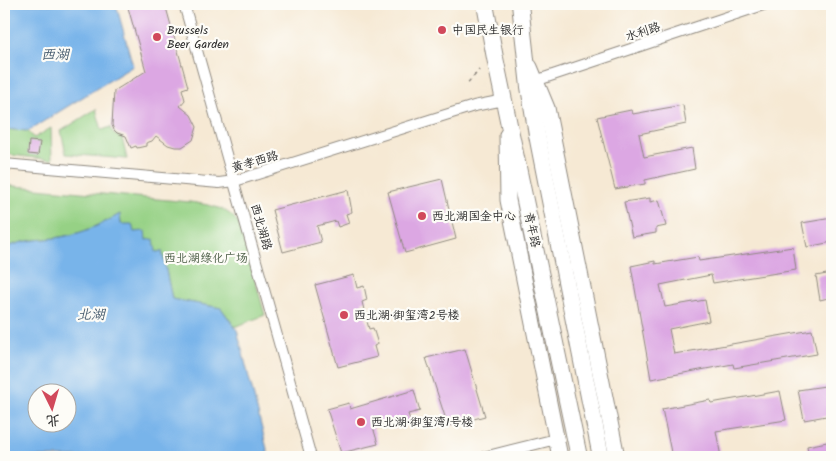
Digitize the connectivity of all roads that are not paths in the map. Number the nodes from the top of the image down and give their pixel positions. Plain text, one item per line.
1 (184, 4) edge
2 (485, 4) edge
3 (492, 4) edge
4 (515, 4) edge
5 (520, 4) edge
6 (766, 4) edge
7 (524, 50) junction
8 (494, 58) junction
9 (532, 84) junction
10 (505, 106) junction
11 (4, 164) edge
12 (235, 181) junction
13 (556, 439) junction
14 (312, 457) edge
15 (484, 457) edge
16 (560, 457) edge
17 (579, 457) edge
18 (601, 457) edge
19 (617, 457) edge

1 - 12 street, 西北湖路
2 - 8 main road, 青年路
3 - 8 main road
4 - 7 main road
5 - 7 main road, 青年路
6 - 9 street, 水利路
7 - 9 main road, 青年路
8 - 10 main road, 青年路
9 - 18 main road, 青年路
9 - 19 main road
10 - 12 street, 黄孝西路
10 - 13 main road
10 - 17 main road, 青年路
11 - 12 street, 黄孝西路
12 - 14 street, 西北湖路
13 - 15 street
13 - 16 main road

